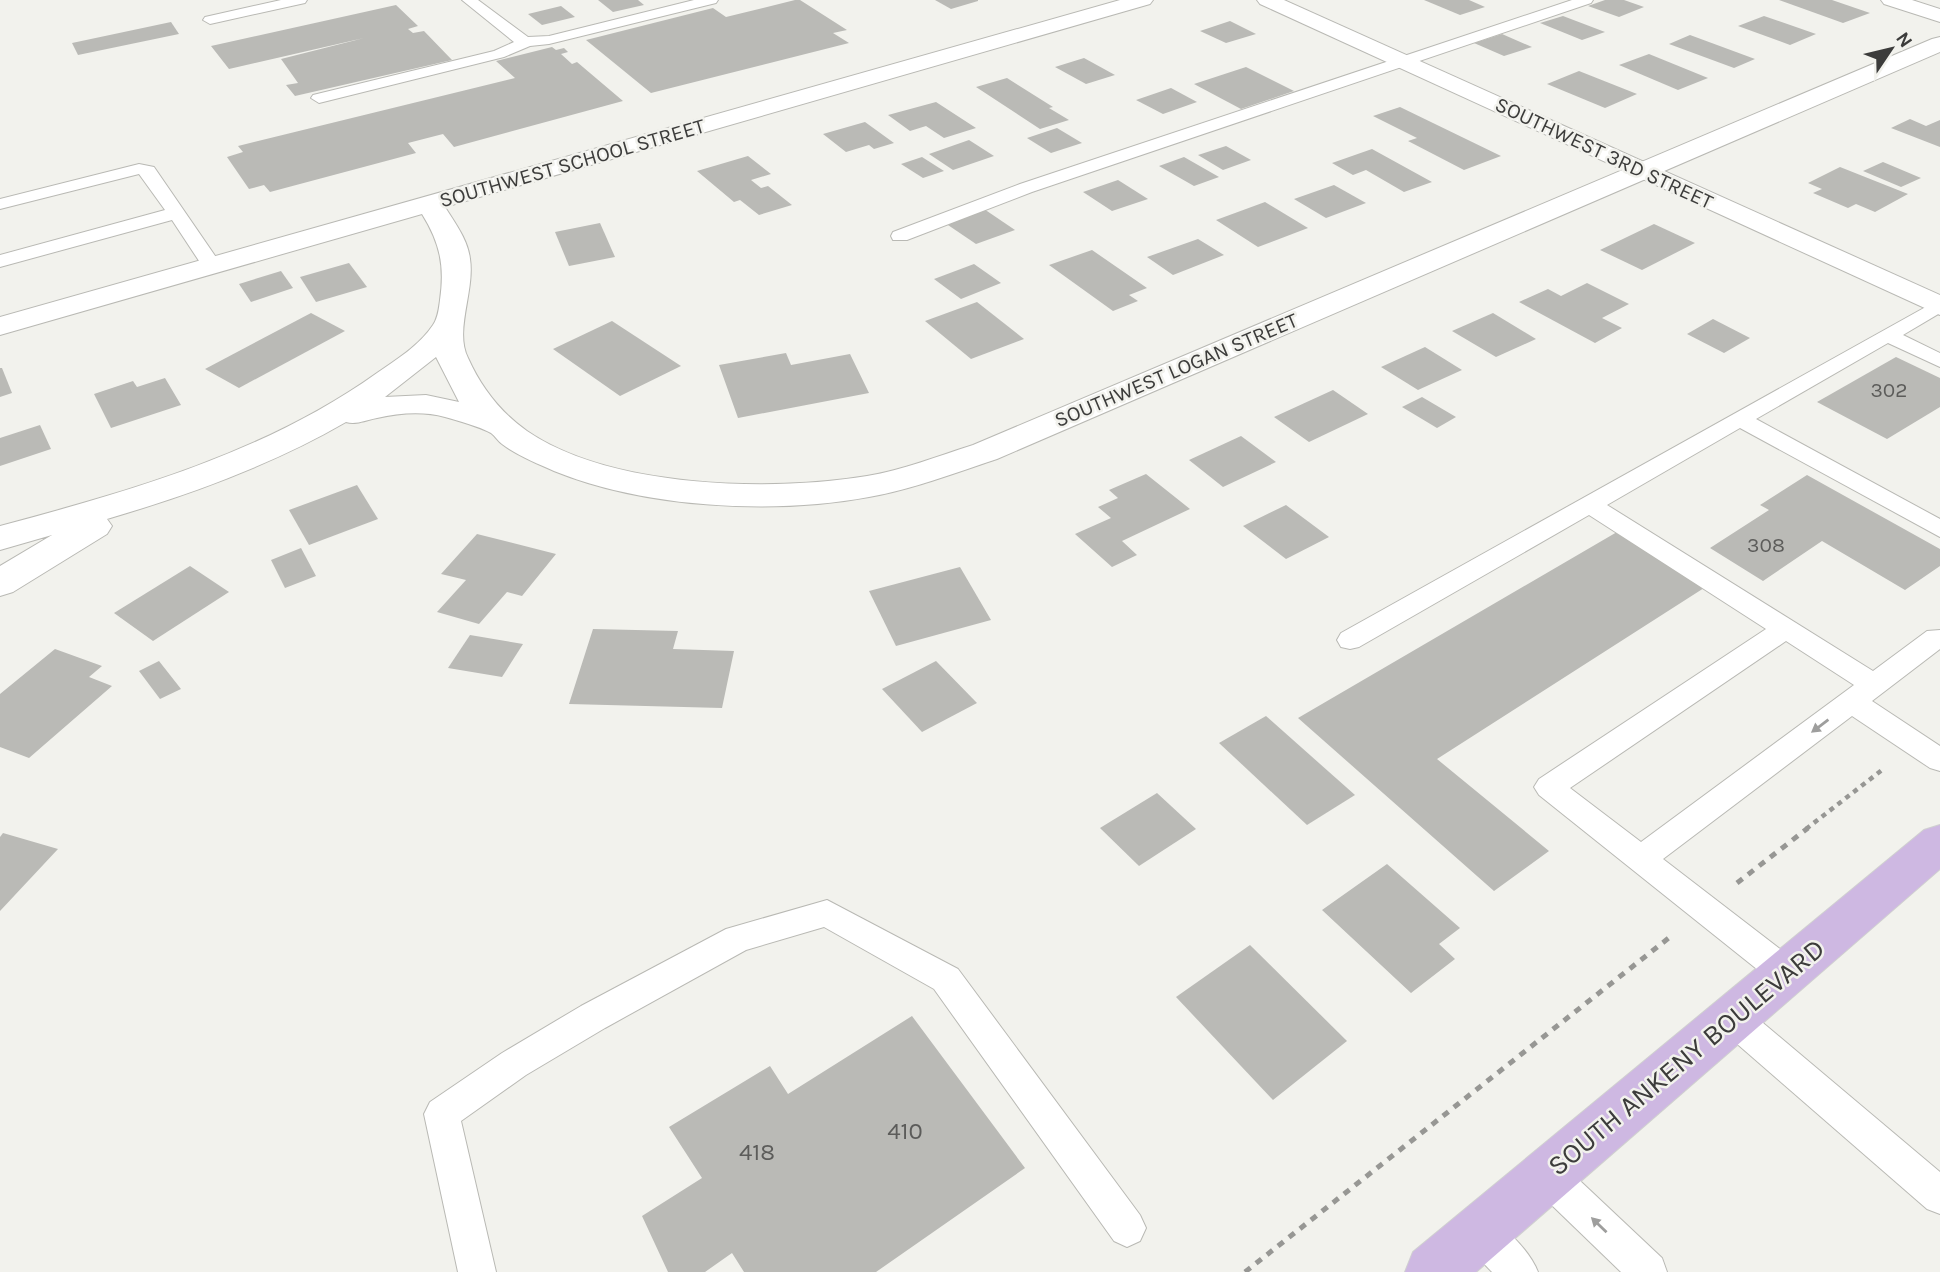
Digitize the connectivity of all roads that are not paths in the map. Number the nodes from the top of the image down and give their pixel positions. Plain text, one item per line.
1 (300, 0) edge
2 (469, 0) edge
3 (711, 0) edge
4 (1143, 0) edge
5 (1268, 0) edge
6 (1586, 0) edge
7 (1891, 0) edge
8 (1940, 16) edge
9 (210, 20) dead end
10 (527, 42) junction
11 (1940, 44) edge
12 (1406, 62) junction
13 (319, 98) dead end
14 (1640, 171) junction
15 (0, 204) edge
16 (430, 204) junction
17 (176, 213) junction
18 (900, 236) dead end
19 (0, 261) edge
20 (212, 266) junction
21 (1940, 306) edge
22 (448, 325) junction
23 (0, 326) edge
24 (1887, 335) junction
25 (1940, 361) edge
26 (1740, 419) junction
27 (496, 424) junction
28 (317, 425) junction
29 (203, 475) junction
30 (1589, 504) junction
31 (1940, 529) edge
32 (0, 538) edge
33 (0, 583) edge
34 (1786, 629) junction
35 (1350, 640) dead end
36 (1940, 640) edge
37 (1874, 685) junction
38 (1852, 702) junction
39 (1940, 760) edge
40 (1940, 843) edge
41 (1642, 859) junction
42 (1786, 972) junction
43 (1732, 1018) junction
44 (1547, 1175) junction
45 (1940, 1196) edge
46 (1127, 1228) dead end
47 (1479, 1232) junction
48 (477, 1272) edge
49 (1433, 1272) edge
50 (1519, 1272) edge
51 (1648, 1272) edge

1 - 9 lane
2 - 10 lane
3 - 10 lane
4 - 16 street, SOUTHWEST SCHOOL STREET
5 - 12 street, SOUTHWEST 3RD STREET
6 - 12 lane
7 - 8 street
10 - 13 lane
11 - 14 street, SOUTHWEST LOGAN STREET
12 - 14 street, SOUTHWEST 3RD STREET
12 - 18 lane
14 - 21 street, SOUTHWEST 3RD STREET
14 - 27 street, SOUTHWEST LOGAN STREET
15 - 17 lane
16 - 20 street, SOUTHWEST SCHOOL STREET
16 - 22 street, SOUTHWEST LOGAN STREET
17 - 19 lane
17 - 20 lane
20 - 23 street, SOUTHWEST SCHOOL STREET
21 - 24 lane
22 - 27 street, SOUTHWEST LOGAN STREET
22 - 28 street
24 - 25 lane
24 - 26 lane
26 - 30 lane
26 - 31 lane
27 - 28 street
28 - 29 street
29 - 32 street
29 - 33 street
30 - 34 lane
30 - 35 lane
34 - 37 lane
34 - 41 lane
36 - 37 lane
37 - 38 lane
38 - 39 lane
38 -> 41 lane
40 - 42 main road, SOUTH ANKENY BOULEVARD
41 - 42 lane
42 - 43 main road, SOUTH ANKENY BOULEVARD
43 - 44 main road, SOUTH ANKENY BOULEVARD
43 - 45 lane
44 - 47 main road, SOUTH ANKENY BOULEVARD
51 -> 44 lane
46 - 48 lane
47 - 49 main road, SOUTH ANKENY BOULEVARD
47 - 50 lane

